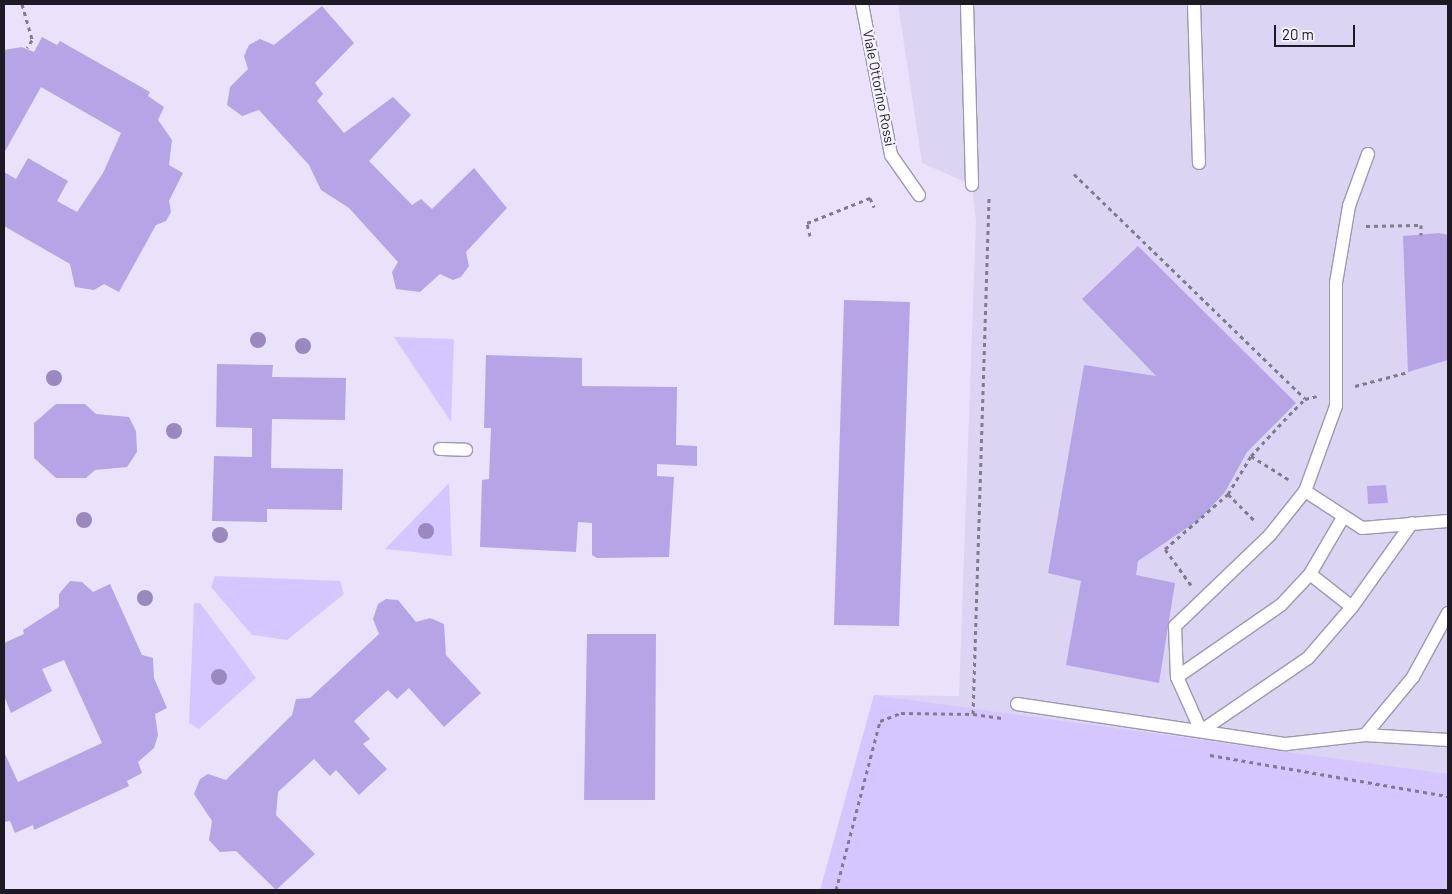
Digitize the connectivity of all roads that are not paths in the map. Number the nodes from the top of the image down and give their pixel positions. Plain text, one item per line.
1 (862, 4) edge
2 (967, 4) edge
3 (1194, 4) edge
4 (1368, 154) dead end
5 (1199, 163) dead end
6 (972, 185) dead end
7 (919, 195) dead end
8 (440, 449) dead end
9 (466, 450) dead end
10 (1305, 491) junction
11 (1342, 519) junction
12 (1448, 521) edge
13 (1412, 523) junction
14 (1310, 574) junction
15 (1352, 607) junction
16 (1448, 613) edge
17 (1177, 677) junction
18 (1017, 704) dead end
19 (1201, 731) junction
20 (1365, 734) junction
21 (1448, 740) edge

1 - 7 lane, Viale Ottorino Rossi
2 - 6 lane
3 - 5 lane
4 - 10 lane
8 - 9 lane
10 - 11 lane
10 - 17 lane
11 - 13 lane
11 - 14 lane
12 - 13 lane
13 - 15 lane
14 - 15 lane
14 - 17 lane
15 - 19 lane
16 - 20 lane
17 - 19 lane
18 - 19 lane
19 - 20 lane
20 - 21 lane

